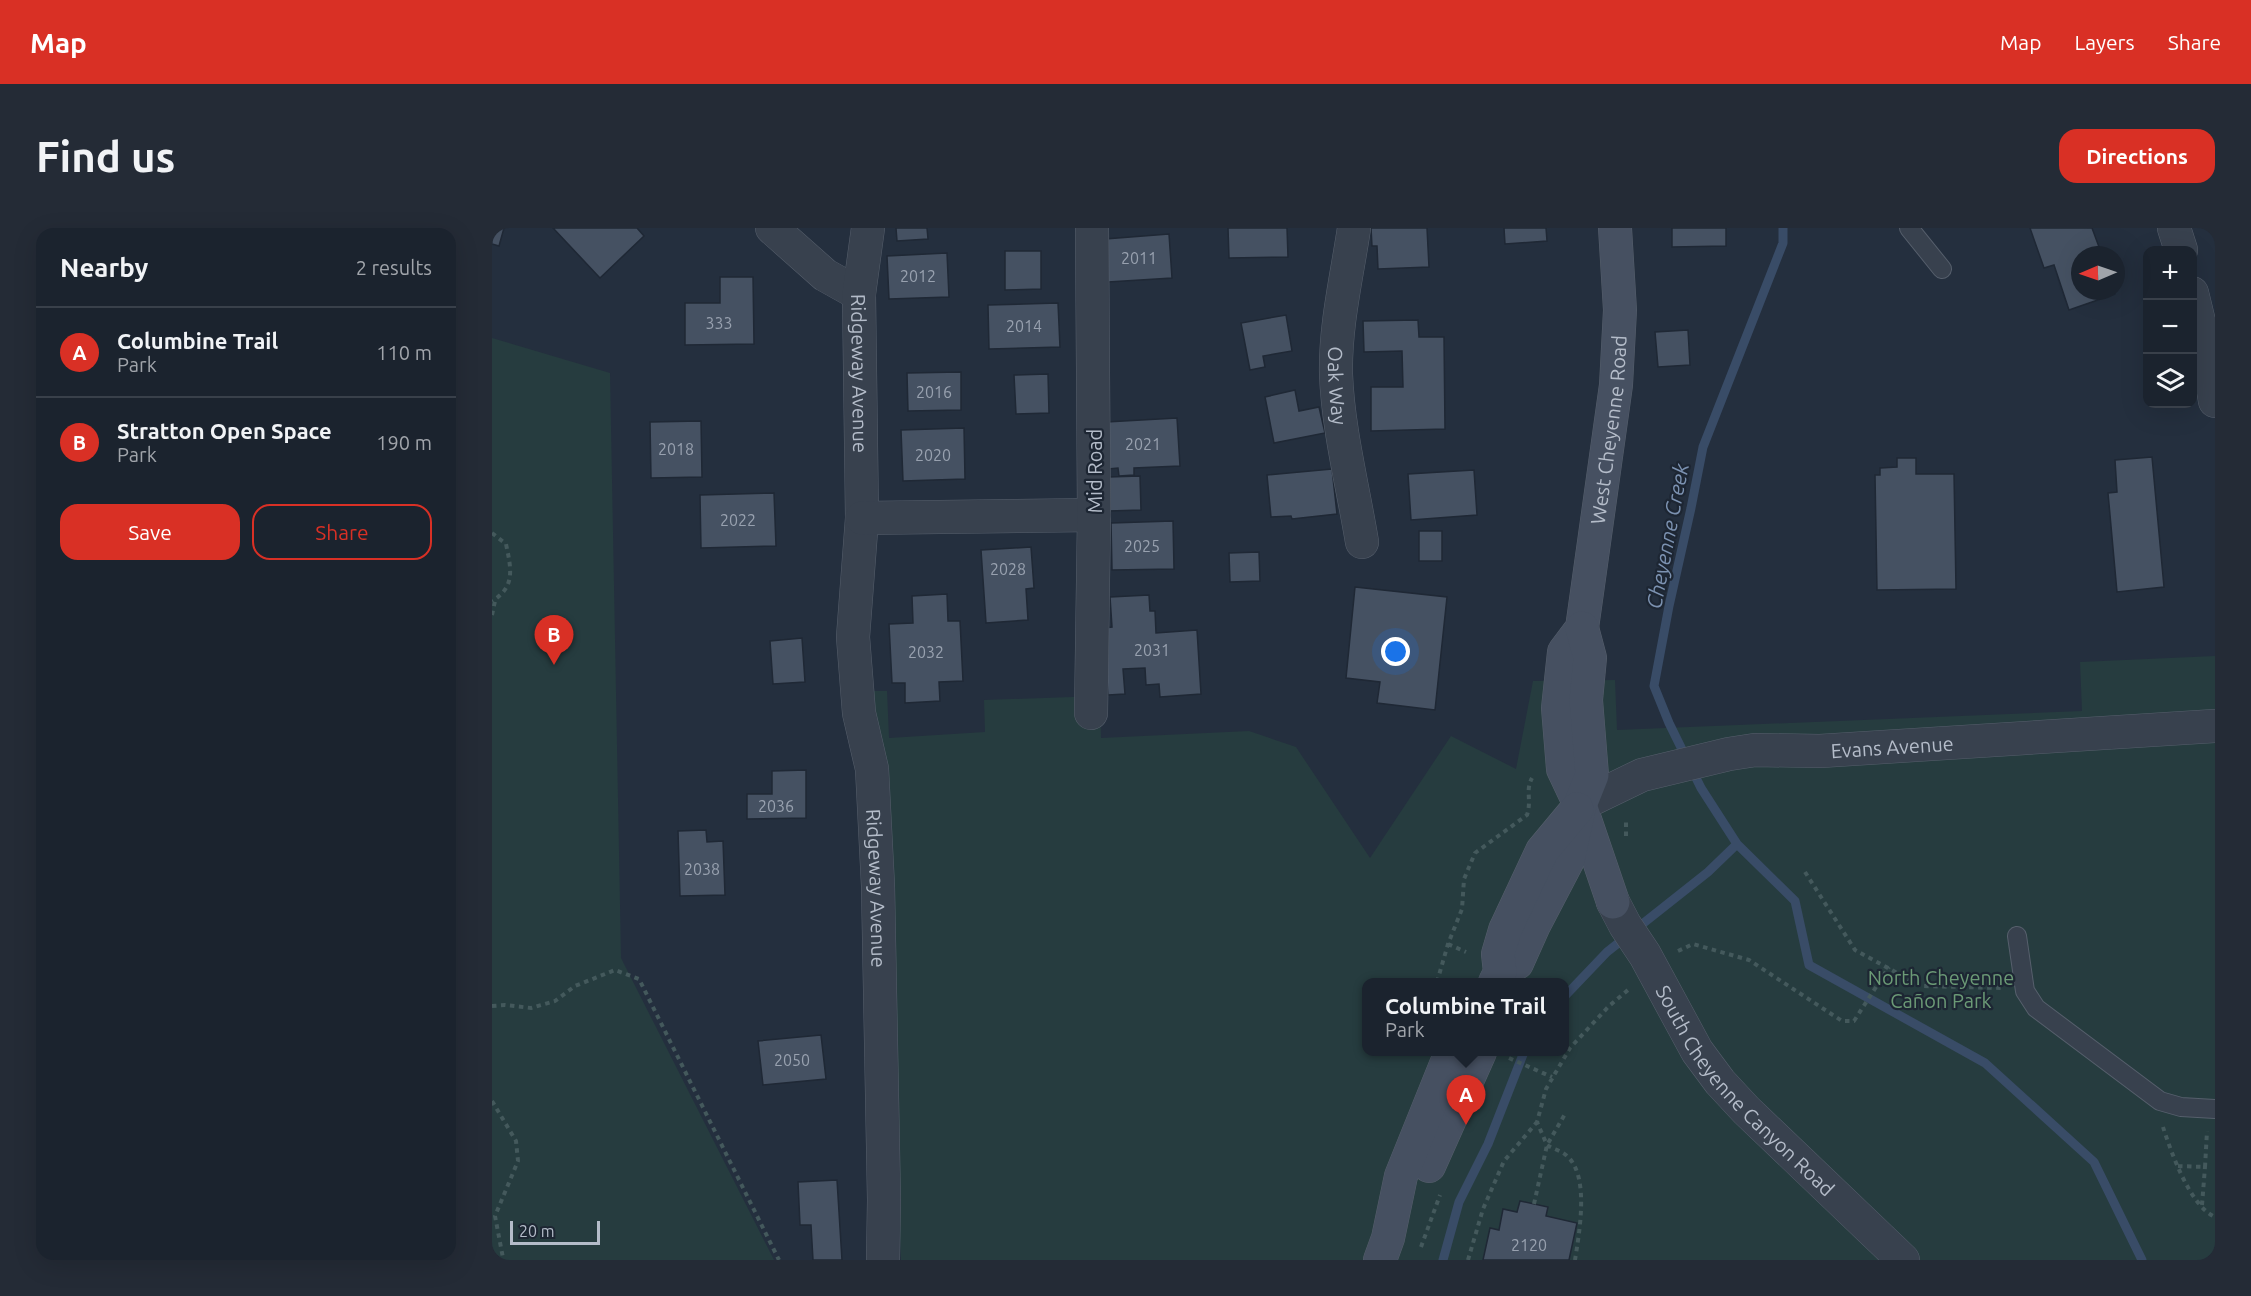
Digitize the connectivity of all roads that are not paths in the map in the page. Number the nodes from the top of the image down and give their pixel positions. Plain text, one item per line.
1 (772, 228) edge
2 (868, 228) edge
3 (1092, 228) edge
4 (1354, 228) edge
5 (1615, 228) edge
6 (1909, 228) edge
7 (2174, 228) edge
8 (2180, 246) edge
9 (1942, 268) dead end
10 (859, 294) junction
11 (2195, 300) edge
12 (2215, 400) edge
13 (1095, 515) junction
14 (862, 518) junction
15 (1362, 542) dead end
16 (1091, 713) dead end
17 (2215, 726) edge
18 (1580, 806) junction
19 (1619, 914) joint
20 (2017, 936) dead end
21 (1498, 977) edge
22 (1449, 1056) edge
23 (1491, 1056) edge
24 (2211, 1116) edge
25 (1384, 1249) edge
26 (883, 1260) edge
27 (1903, 1260) edge

1 - 10 street
2 - 10 street, Ridgeway Avenue
3 - 13 street, Mid Road
4 - 15 street, Oak Way
5 - 18 street, West Cheyenne Road
6 - 9 lane
7 - 8 street
10 - 14 street, Ridgeway Avenue
11 - 12 street
13 - 14 street
13 - 16 street, Mid Road
14 - 26 street, Ridgeway Avenue
17 - 18 street, Evans Avenue
18 - 19 street, West Cheyenne Road
18 - 21 street
19 - 27 street, South Cheyenne Canyon Road
20 - 24 lane
22 - 25 street
23 - 25 street

